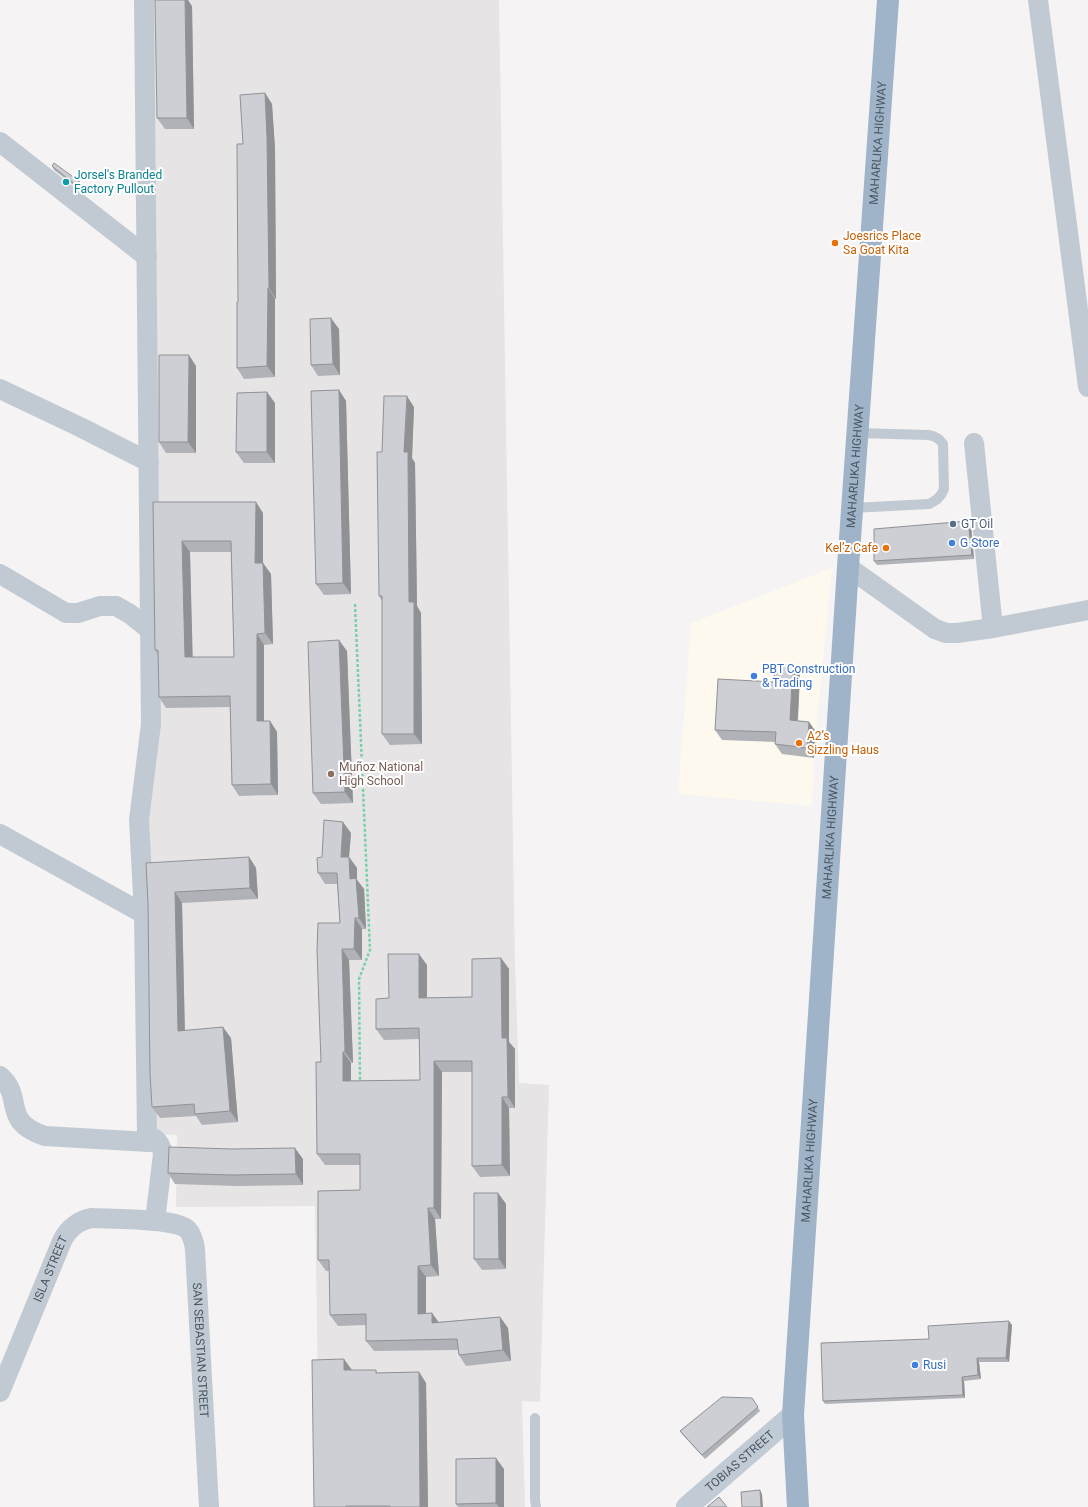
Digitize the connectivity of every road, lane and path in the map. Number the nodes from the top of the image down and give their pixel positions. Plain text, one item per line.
1 (144, 0) edge
2 (888, 0) edge
3 (1038, 0) edge
4 (0, 142) edge
5 (147, 257) junction
6 (1088, 387) edge
7 (0, 389) edge
8 (857, 434) junction
9 (974, 443) dead end
10 (149, 462) junction
11 (852, 508) junction
12 (848, 567) junction
13 (0, 574) edge
14 (355, 604) dead end
15 (1088, 610) edge
16 (993, 628) junction
17 (150, 630) junction
18 (0, 834) edge
19 (144, 914) junction
20 (0, 1076) edge
21 (360, 1088) edge
22 (149, 1142) junction
23 (155, 1221) junction
24 (0, 1392) edge
25 (793, 1415) junction
26 (535, 1418) dead end
27 (209, 1507) edge
28 (536, 1507) edge
29 (687, 1507) edge
30 (798, 1507) edge

1 - 5 street
2 - 8 highway, MAHARLIKA HIGHWAY
3 - 6 street
4 - 5 street
5 - 10 street
7 - 10 street
8 - 11 highway, MAHARLIKA HIGHWAY
8 - 11 lane
9 - 16 street
10 - 17 street
11 - 12 highway, MAHARLIKA HIGHWAY
12 - 16 street
12 - 25 highway, MAHARLIKA HIGHWAY
13 - 17 street
14 - 21 path
15 - 16 street
17 - 19 street
18 - 19 street
19 - 22 street
20 - 22 street
22 - 23 street
23 - 24 street, ISLA STREET
23 - 27 street, SAN SEBASTIAN STREET
25 - 29 main road, TOBIAS STREET
25 - 30 highway, MAHARLIKA HIGHWAY
26 - 28 lane

